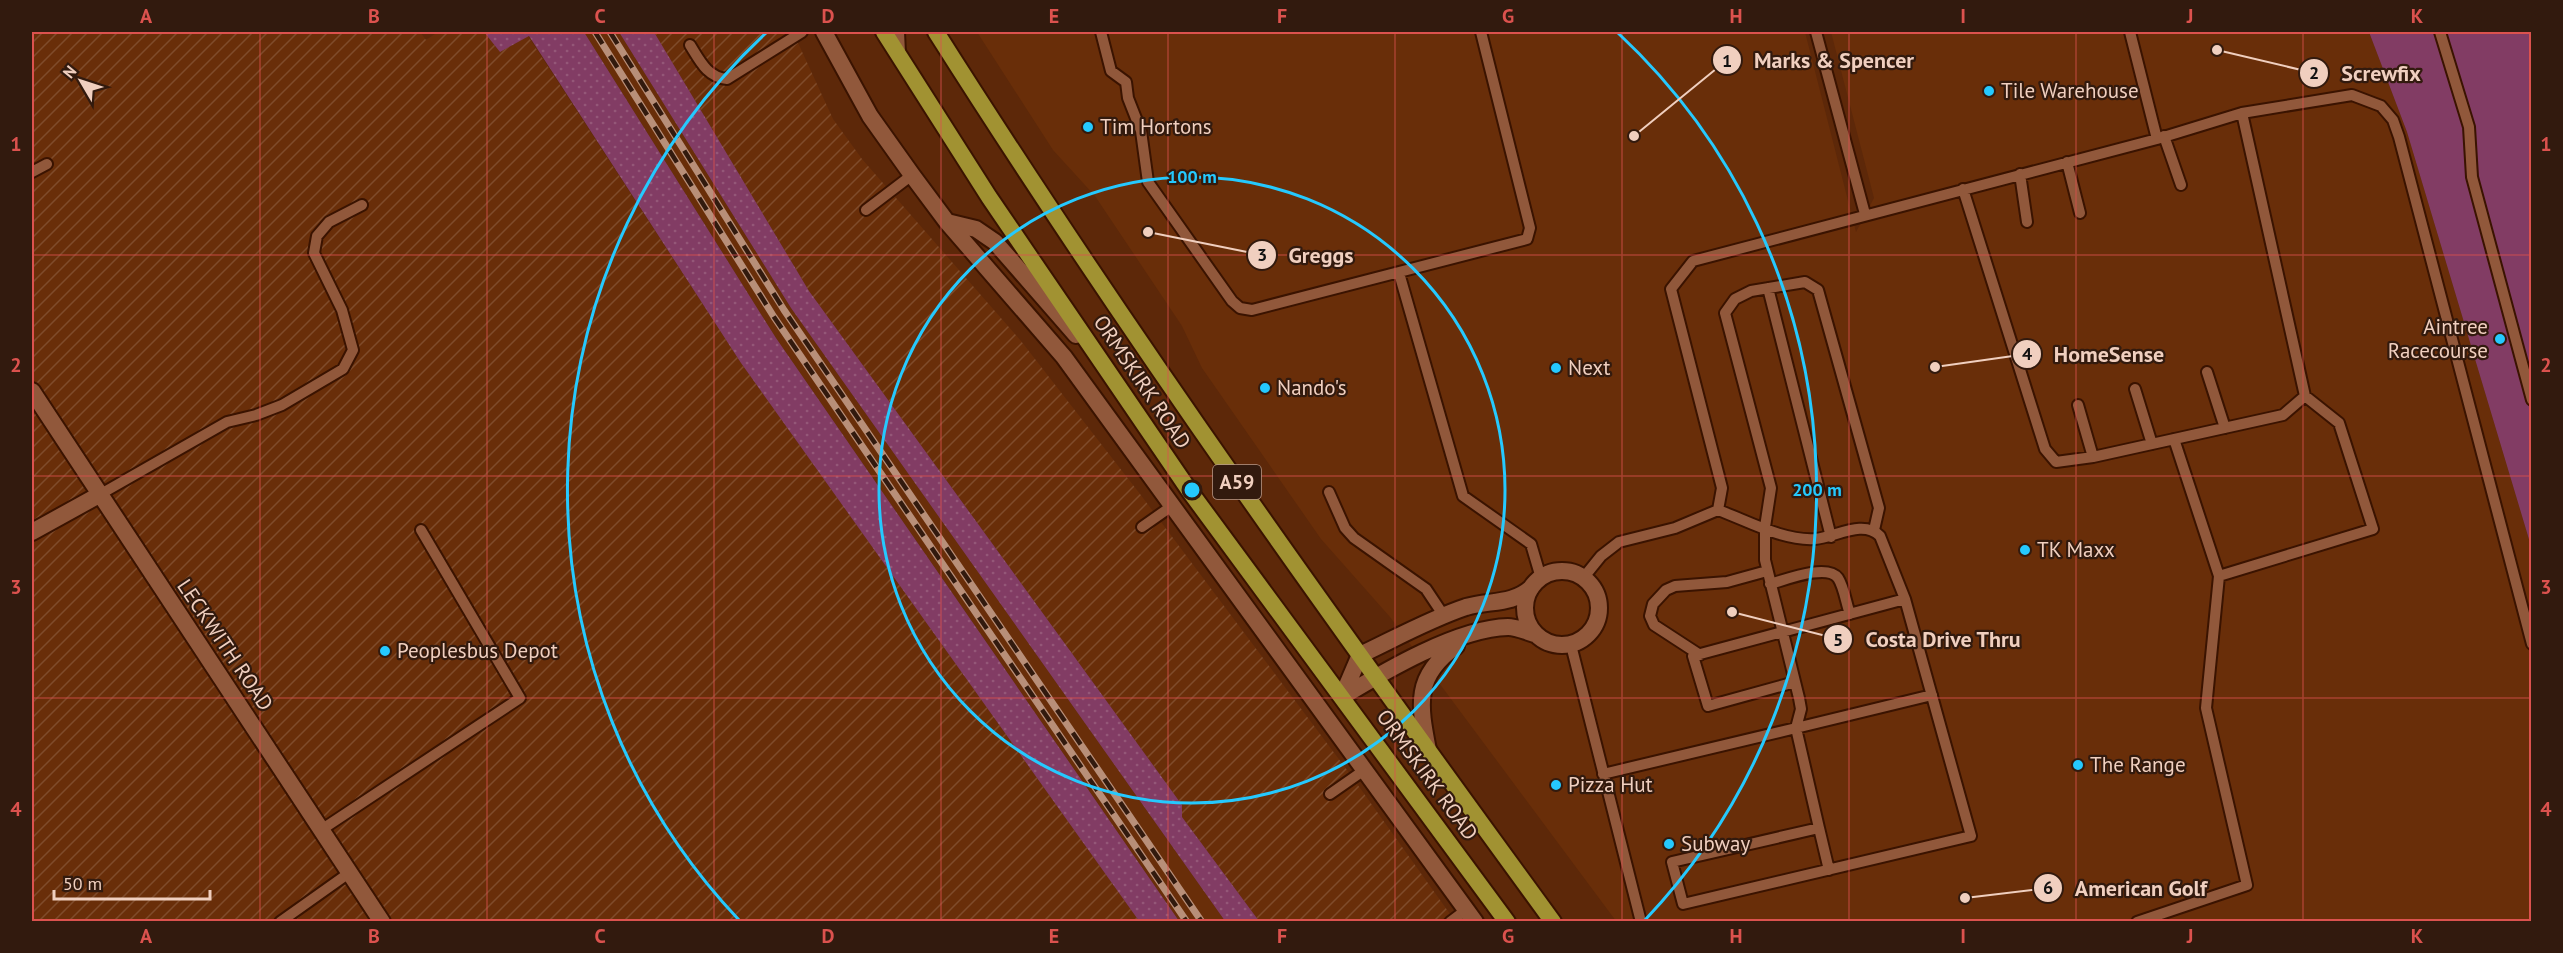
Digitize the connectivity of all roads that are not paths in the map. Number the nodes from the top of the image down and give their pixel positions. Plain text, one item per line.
1 (802, 32) edge
2 (824, 32) edge
3 (884, 32) edge
4 (899, 32) edge
5 (936, 32) edge
6 (1101, 32) edge
7 (1481, 32) edge
8 (1816, 32) edge
9 (2130, 32) edge
10 (2440, 32) edge
11 (690, 45) dead end
12 (900, 57) junction
13 (2242, 113) junction
14 (2161, 137) junction
15 (2067, 162) junction
16 (46, 165) dead end
17 (32, 172) edge
18 (2019, 174) junction
19 (912, 176) junction
20 (2181, 185) dead end
21 (1963, 189) junction
22 (362, 204) dead end
23 (866, 210) dead end
24 (2080, 213) dead end
25 (1865, 214) junction
26 (948, 222) junction
27 (2027, 222) dead end
28 (1400, 273) junction
29 (1768, 288) junction
30 (2207, 372) dead end
31 (1115, 382) junction
32 (2134, 390) dead end
33 (32, 391) edge
34 (2305, 396) junction
35 (2532, 400) edge
36 (2078, 405) dead end
37 (2225, 428) junction
38 (2174, 439) junction
39 (2152, 444) junction
40 (2093, 457) junction
41 (1329, 492) dead end
42 (99, 495) junction
43 (1172, 506) junction
44 (1718, 510) junction
45 (1142, 527) dead end
46 (1765, 527) junction
47 (421, 530) dead end
48 (1874, 530) junction
49 (32, 532) edge
50 (1831, 537) junction
51 (1767, 571) junction
52 (2219, 576) junction
53 (1584, 577) junction
54 (1536, 583) junction
55 (1770, 584) junction
56 (1905, 599) junction
57 (1850, 614) junction
58 (1444, 616) junction
59 (1482, 630) junction
60 (1782, 632) junction
61 (1535, 634) junction
62 (1571, 645) junction
63 (2532, 645) edge
64 (1360, 655) junction
65 (1700, 655) junction
66 (1375, 677) junction
67 (1795, 682) junction
68 (1932, 695) junction
69 (1342, 697) junction
70 (1796, 728) junction
71 (1428, 750) junction
72 (1364, 771) junction
73 (1603, 774) junction
74 (1330, 794) dead end
75 (1819, 828) junction
76 (321, 830) junction
77 (1829, 870) junction
78 (349, 873) junction
79 (1471, 916) edge
80 (280, 921) edge
81 (382, 921) edge
82 (1450, 921) edge
83 (1507, 921) edge
84 (1553, 921) edge
85 (1641, 921) edge
86 (2137, 921) edge

1 - 11 lane
2 - 19 street
3 - 12 highway, ORMSKIRK ROAD / A59
4 - 12 lane
5 - 64 highway, ORMSKIRK ROAD / A59
6 - 28 lane
7 - 28 lane
8 - 25 lane
9 - 14 lane
10 - 35 lane
12 - 31 highway, ORMSKIRK ROAD / A59
13 - 14 lane
13 - 34 lane
13 - 63 lane
14 - 15 lane
14 - 20 lane
15 - 18 lane
15 - 24 lane
16 - 17 lane
18 - 21 lane
18 - 27 lane
19 - 23 lane
19 - 26 street
21 - 25 lane
21 - 40 lane
22 - 42 lane
25 - 44 lane
26 - 31 street
26 - 43 street
28 - 54 lane
29 - 46 lane
29 - 48 lane
29 - 50 lane
30 - 37 lane
31 - 69 highway, ORMSKIRK ROAD / A59
32 - 39 lane
33 - 42 street, LECKWITH ROAD
34 - 37 lane
34 - 52 lane
36 - 40 lane
37 - 38 lane
38 - 39 lane
38 - 52 lane
39 - 40 lane
41 - 58 lane
42 - 49 street
42 - 76 street, LECKWITH ROAD
43 - 45 lane
43 - 72 street
44 - 46 lane
44 - 53 lane
46 - 50 lane
46 - 51 lane
47 - 76 lane
48 - 50 lane
48 - 56 lane
51 - 55 lane
51 - 65 lane
52 - 86 lane
53 - 54 street
53 - 62 street
54 - 58 street
54 - 61 street
55 - 57 lane
55 - 60 lane
56 - 57 lane
56 - 68 lane
57 - 60 lane
58 - 64 street
59 - 61 street
59 - 66 street
59 - 71 street
60 - 65 lane
60 - 67 lane
61 - 62 street
62 - 73 lane
64 - 66 highway, ORMSKIRK ROAD / A59
64 - 69 street
65 - 67 lane
66 - 69 street
66 - 71 highway, ORMSKIRK ROAD / A59
67 - 70 lane
68 - 70 lane
68 - 77 lane
69 - 83 highway, ORMSKIRK ROAD / A59
70 - 73 lane
70 - 75 lane
71 - 84 highway, ORMSKIRK ROAD / A59
72 - 74 lane
72 - 79 street
73 - 85 lane
75 - 77 lane
75 - 77 lane
76 - 78 street, LECKWITH ROAD
78 - 80 lane
78 - 81 street, LECKWITH ROAD
79 - 82 lane

